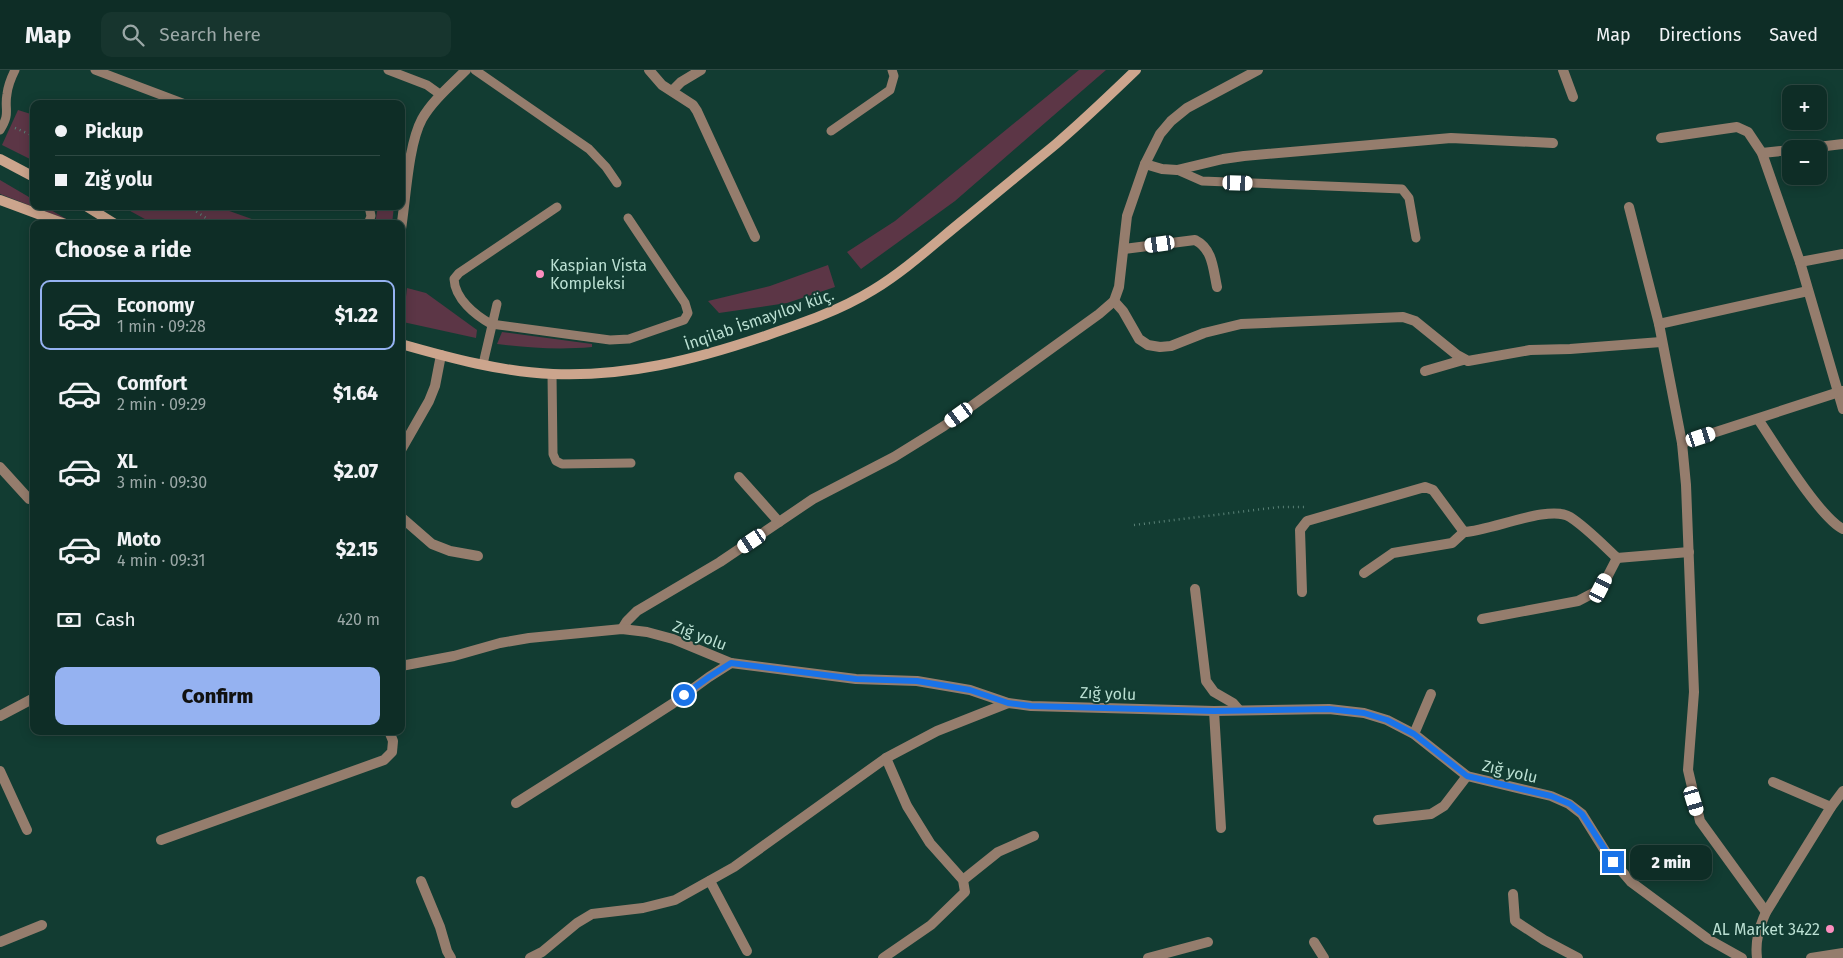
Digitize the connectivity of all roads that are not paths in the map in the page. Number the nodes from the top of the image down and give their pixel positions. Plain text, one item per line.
1 (15, 70) edge
2 (95, 70) edge
3 (388, 70) edge
4 (466, 70) edge
5 (475, 70) edge
6 (649, 70) edge
7 (701, 70) edge
8 (892, 70) edge
9 (1136, 70) edge
10 (1258, 70) edge
11 (1563, 70) edge
12 (672, 91) junction
13 (441, 95) junction
14 (1573, 97) dead end
15 (174, 100) edge
16 (2, 127) edge
17 (831, 131) dead end
18 (1662, 138) dead end
19 (1553, 143) dead end
20 (1843, 144) edge
21 (1827, 146) edge
22 (1782, 151) edge
23 (1762, 153) junction
24 (0, 159) edge
25 (1145, 164) junction
26 (1177, 170) junction
27 (30, 175) edge
28 (617, 182) dead end
29 (0, 200) edge
30 (405, 204) edge
31 (557, 207) dead end
32 (1629, 207) dead end
33 (92, 210) edge
34 (628, 218) dead end
35 (54, 220) edge
36 (109, 220) edge
37 (755, 237) dead end
38 (1416, 238) dead end
39 (1124, 249) junction
40 (1843, 254) edge
41 (1800, 262) junction
42 (1218, 287) dead end
43 (1808, 291) junction
44 (1114, 301) junction
45 (497, 304) dead end
46 (491, 324) junction
47 (1658, 324) junction
48 (1661, 342) junction
49 (405, 345) edge
50 (440, 355) junction
51 (1463, 360) junction
52 (483, 364) junction
53 (1425, 371) dead end
54 (552, 374) junction
55 (1840, 392) edge
56 (1843, 409) edge
57 (1758, 418) junction
58 (405, 443) edge
59 (1682, 443) junction
60 (631, 463) dead end
61 (0, 467) edge
62 (740, 477) dead end
63 (28, 499) dead end
64 (405, 520) edge
65 (779, 522) junction
66 (1843, 529) edge
67 (1464, 532) junction
68 (1689, 552) junction
69 (478, 556) dead end
70 (1617, 558) junction
71 (1364, 573) dead end
72 (1195, 589) dead end
73 (1302, 592) dead end
74 (1482, 619) dead end
75 (622, 629) junction
76 (731, 663) junction
77 (405, 665) edge
78 (1431, 694) dead end
79 (30, 700) edge
80 (1008, 703) junction
81 (1239, 710) junction
82 (1214, 711) junction
83 (0, 716) edge
84 (1414, 734) junction
85 (391, 735) edge
86 (886, 758) junction
87 (0, 771) edge
88 (1467, 776) junction
89 (1773, 782) dead end
90 (1843, 791) edge
91 (516, 803) dead end
92 (1831, 808) junction
93 (1378, 820) dead end
94 (1220, 828) dead end
95 (27, 830) dead end
96 (1034, 836) dead end
97 (161, 840) dead end
98 (963, 880) junction
99 (421, 881) dead end
100 (710, 881) junction
101 (1513, 894) dead end
102 (1766, 912) junction
103 (42, 925) dead end
104 (0, 942) edge
105 (1208, 942) dead end
106 (1314, 942) dead end
107 (747, 951) dead end
108 (1843, 953) edge
109 (451, 958) edge
110 (530, 958) edge
111 (883, 958) edge
112 (1148, 958) edge
113 (1324, 958) edge
114 (1578, 958) edge
115 (1742, 958) edge
116 (1757, 958) edge
117 (1812, 958) edge

1 - 16 lane
2 - 15 lane
3 - 13 lane
4 - 13 street
5 - 28 lane
6 - 12 street
7 - 12 street
8 - 17 lane
9 - 54 main road, İnqilab İsmayılov küç.
10 - 25 street
11 - 14 street
12 - 37 street
13 - 30 street
18 - 23 street
19 - 26 street
20 - 21 street
22 - 23 street
23 - 41 street
24 - 27 main road
25 - 26 street
25 - 39 street
26 - 38 lane
29 - 35 main road
31 - 46 lane
32 - 47 street
33 - 36 main road
34 - 46 lane
39 - 42 street
39 - 44 street
40 - 41 street
41 - 43 street
43 - 47 street
43 - 55 street
44 - 51 street
44 - 65 street
45 - 46 lane
46 - 52 lane
47 - 48 street
48 - 51 street
48 - 59 street
49 - 50 main road, İnqilab İsmayılov küç.
50 - 52 main road, İnqilab İsmayılov küç.
50 - 58 street
51 - 53 street
52 - 54 main road, İnqilab İsmayılov küç.
54 - 60 lane
55 - 56 street
55 - 57 street
57 - 59 street
57 - 66 street
59 - 68 street
61 - 63 street
62 - 65 street
64 - 69 street
65 - 75 street
67 - 70 street
67 - 71 street
67 - 73 street
68 - 70 street
68 - 102 street
70 - 74 street
72 - 81 street
75 - 76 street, Zığ yolu
75 - 77 street, Zığ yolu
76 - 80 street, Zığ yolu
76 - 91 street
78 - 84 street
79 - 83 street
80 - 82 street, Zığ yolu
80 - 86 street
81 - 82 street, Zığ yolu
81 - 84 street, Zığ yolu
82 - 94 street
84 - 88 street, Zığ yolu
85 - 97 street
86 - 98 street
86 - 100 street
87 - 95 street
88 - 93 street
88 - 115 street, Zığ yolu
89 - 92 street
90 - 92 street
92 - 102 street
96 - 98 street
98 - 111 street
99 - 109 street
100 - 107 street
100 - 110 street
101 - 114 street
102 - 116 street
103 - 104 street
105 - 112 street
106 - 113 street
108 - 117 street

